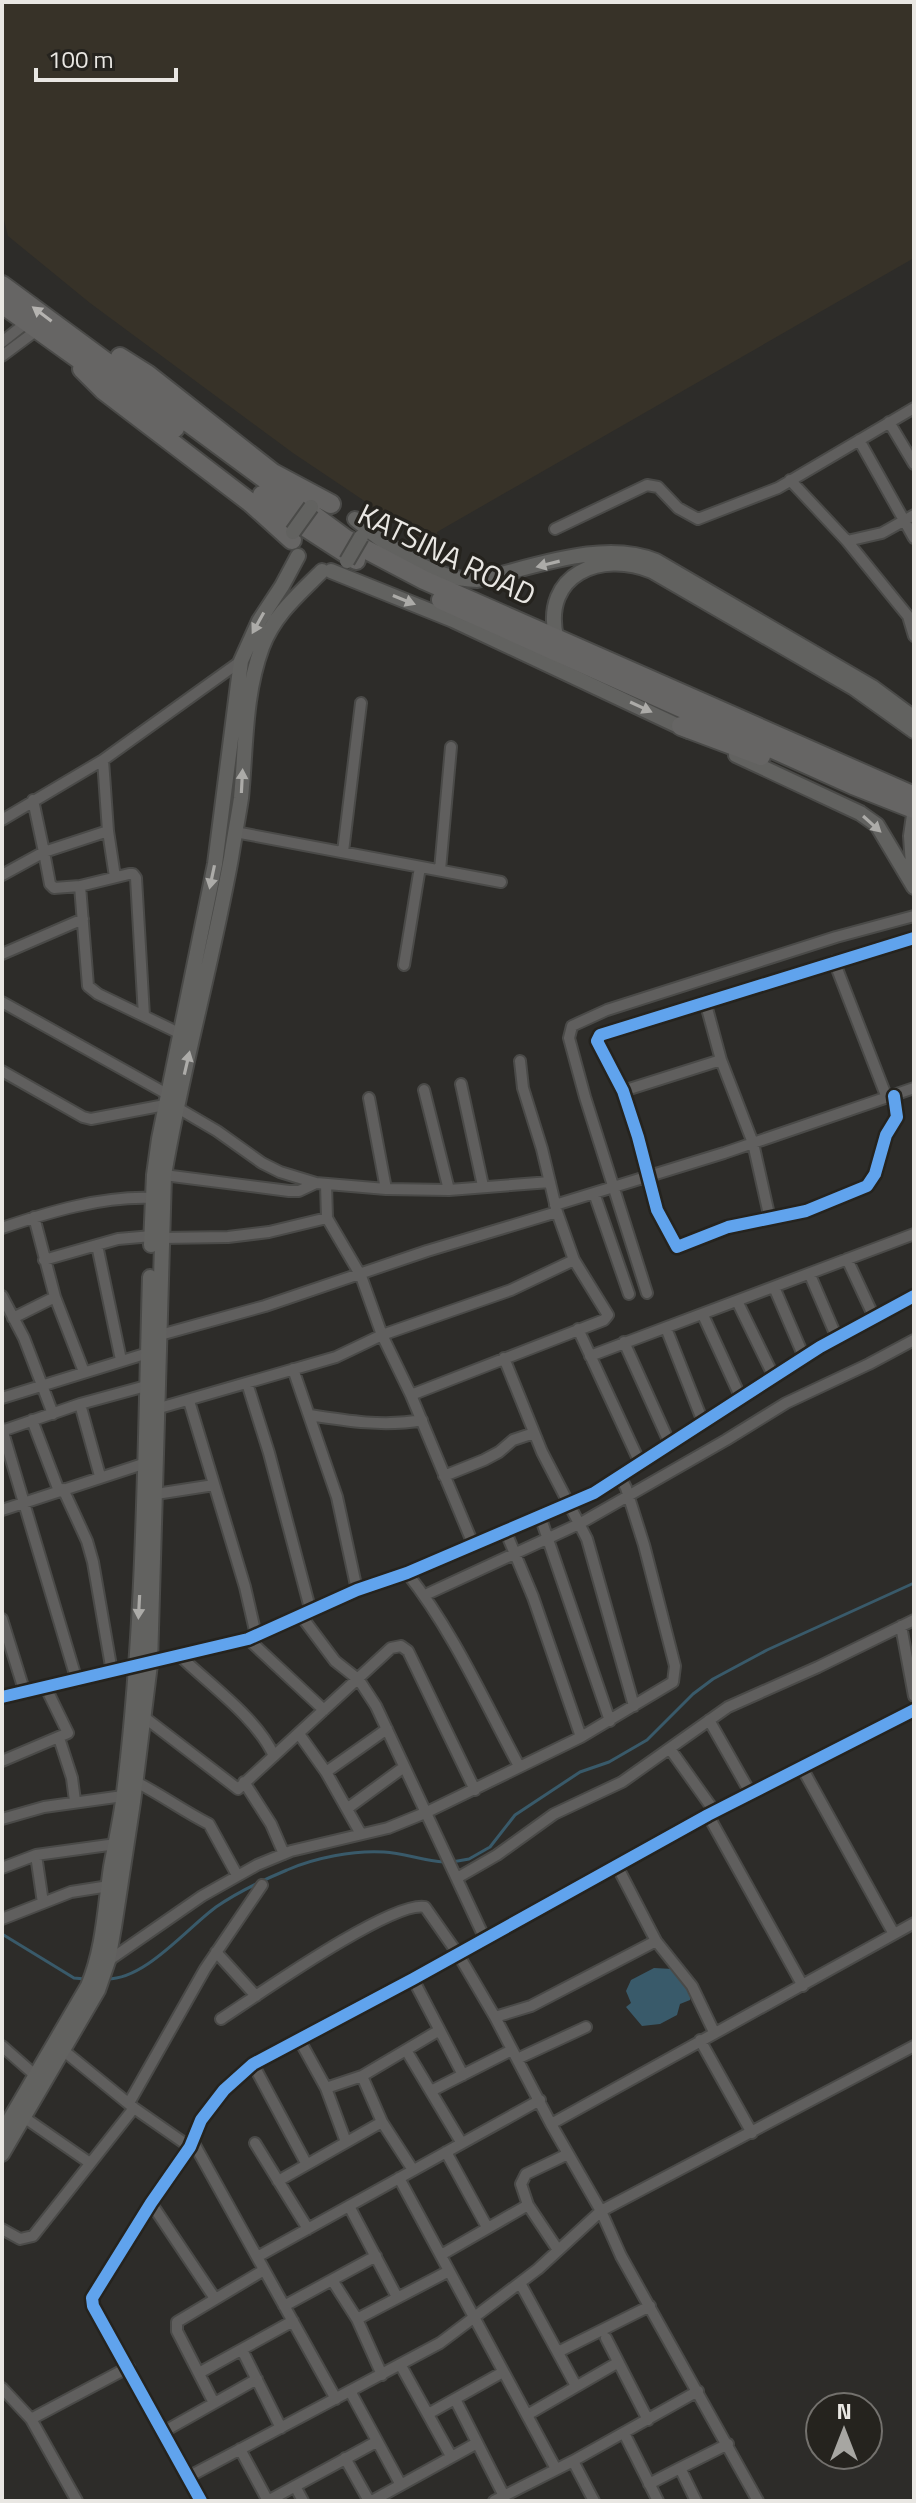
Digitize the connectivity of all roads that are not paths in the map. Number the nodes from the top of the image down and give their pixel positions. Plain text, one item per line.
1 (2, 285) edge
2 (2, 304) edge
3 (32, 327) junction
4 (2, 342) edge
5 (78, 350) junction
6 (2, 356) edge
7 (914, 408) edge
8 (889, 422) junction
9 (859, 440) junction
10 (914, 464) edge
11 (790, 480) junction
12 (331, 504) junction
13 (909, 518) edge
14 (355, 519) junction
15 (555, 529) dead end
16 (914, 538) edge
17 (847, 541) junction
18 (294, 543) junction
19 (326, 571) junction
20 (911, 614) edge
21 (914, 636) edge
22 (556, 637) junction
23 (241, 661) junction
24 (361, 703) dead end
25 (914, 718) edge
26 (681, 726) junction
27 (914, 731) edge
28 (451, 747) dead end
29 (103, 760) junction
30 (914, 796) edge
31 (33, 800) junction
32 (893, 801) junction
33 (914, 809) edge
34 (914, 816) edge
35 (2, 820) edge
36 (108, 831) junction
37 (235, 832) junction
38 (44, 852) junction
39 (343, 852) junction
40 (420, 867) junction
41 (440, 870) junction
42 (2, 875) edge
43 (115, 877) junction
44 (914, 880) edge
45 (501, 882) dead end
46 (80, 886) junction
47 (914, 887) edge
48 (914, 916) edge
49 (83, 919) junction
50 (914, 938) edge
51 (2, 954) edge
52 (834, 961) junction
53 (404, 965) dead end
54 (671, 990) junction
55 (705, 1001) junction
56 (2, 1002) edge
57 (678, 1010) junction
58 (144, 1016) junction
59 (179, 1033) junction
60 (721, 1060) junction
61 (520, 1061) dead end
62 (2, 1071) edge
63 (461, 1084) dead end
64 (914, 1088) edge
65 (424, 1090) dead end
66 (623, 1091) junction
67 (891, 1097) junction
68 (369, 1098) dead end
69 (169, 1102) junction
70 (753, 1143) junction
71 (273, 1169) junction
72 (164, 1175) junction
73 (648, 1175) junction
74 (550, 1182) junction
75 (321, 1184) junction
76 (268, 1186) junction
77 (483, 1186) junction
78 (613, 1186) junction
79 (386, 1189) junction
80 (449, 1190) junction
81 (594, 1193) junction
82 (152, 1198) junction
83 (556, 1209) junction
84 (34, 1217) junction
85 (327, 1218) junction
86 (770, 1219) junction
87 (2, 1228) edge
88 (914, 1234) edge
89 (156, 1237) junction
90 (97, 1245) junction
91 (847, 1259) junction
92 (44, 1260) junction
93 (574, 1260) junction
94 (810, 1275) junction
95 (361, 1276) junction
96 (774, 1287) junction
97 (647, 1293) dead end
98 (629, 1294) dead end
99 (2, 1296) edge
100 (914, 1296) edge
101 (55, 1297) junction
102 (737, 1301) junction
103 (703, 1315) junction
104 (874, 1317) junction
105 (13, 1318) junction
106 (666, 1328) junction
107 (578, 1329) junction
108 (160, 1335) junction
109 (382, 1335) junction
110 (837, 1338) junction
111 (914, 1340) edge
112 (624, 1342) junction
113 (148, 1353) junction
114 (590, 1356) junction
115 (804, 1357) junction
116 (504, 1358) junction
117 (121, 1360) junction
118 (293, 1369) junction
119 (84, 1372) junction
120 (774, 1377) junction
121 (247, 1383) junction
122 (43, 1384) junction
123 (146, 1386) junction
124 (411, 1395) junction
125 (2, 1398) edge
126 (741, 1398) junction
127 (189, 1401) junction
128 (80, 1404) junction
129 (156, 1409) junction
130 (53, 1414) junction
131 (310, 1415) junction
132 (32, 1420) junction
133 (422, 1420) junction
134 (703, 1422) junction
135 (2, 1431) edge
136 (534, 1433) junction
137 (670, 1444) junction
138 (146, 1463) junction
139 (640, 1463) junction
140 (100, 1476) junction
141 (444, 1476) junction
142 (620, 1476) junction
143 (214, 1485) junction
144 (61, 1490) junction
145 (156, 1494) junction
146 (629, 1497) junction
147 (23, 1503) junction
148 (568, 1504) junction
149 (2, 1510) edge
150 (540, 1516) junction
151 (579, 1524) junction
152 (505, 1530) junction
153 (548, 1538) junction
154 (473, 1544) junction
155 (515, 1552) junction
156 (407, 1573) junction
157 (357, 1590) junction
158 (425, 1595) junction
159 (307, 1615) junction
160 (2, 1619) edge
161 (914, 1620) edge
162 (901, 1626) junction
163 (252, 1637) junction
164 (180, 1656) junction
165 (142, 1665) junction
166 (112, 1672) junction
167 (359, 1680) junction
168 (77, 1681) junction
169 (46, 1688) junction
170 (25, 1693) junction
171 (914, 1696) edge
172 (2, 1697) edge
173 (634, 1706) junction
174 (324, 1710) junction
175 (914, 1710) edge
176 (144, 1717) junction
177 (709, 1720) junction
178 (610, 1721) junction
179 (387, 1729) junction
180 (299, 1734) junction
181 (581, 1737) junction
182 (59, 1738) junction
183 (670, 1749) junction
184 (274, 1756) junction
185 (2, 1761) edge
186 (519, 1766) junction
187 (801, 1766) junction
188 (404, 1767) junction
189 (326, 1772) junction
190 (136, 1782) junction
191 (244, 1782) junction
192 (475, 1790) junction
193 (751, 1794) junction
194 (123, 1796) junction
195 (75, 1801) junction
196 (348, 1808) junction
197 (425, 1813) junction
198 (711, 1813) junction
199 (2, 1819) edge
200 (361, 1834) junction
201 (116, 1844) junction
202 (284, 1854) junction
203 (36, 1855) junction
204 (617, 1866) junction
205 (2, 1868) edge
206 (452, 1869) junction
207 (237, 1875) junction
208 (262, 1885) dead end
209 (109, 1886) junction
210 (43, 1903) junction
211 (2, 1919) edge
212 (914, 1923) edge
213 (894, 1934) junction
214 (485, 1939) junction
215 (656, 1941) junction
216 (216, 1952) junction
217 (458, 1954) junction
218 (102, 1969) junction
219 (413, 1979) junction
220 (803, 1986) junction
221 (93, 1988) junction
222 (256, 1996) junction
223 (495, 2017) junction
224 (221, 2019) dead end
225 (586, 2027) dead end
226 (438, 2031) junction
227 (714, 2032) junction
228 (299, 2039) junction
229 (700, 2040) junction
230 (2, 2046) edge
231 (914, 2046) edge
232 (406, 2050) junction
233 (64, 2051) junction
234 (514, 2055) junction
235 (253, 2064) junction
236 (463, 2075) junction
237 (36, 2076) junction
238 (362, 2076) junction
239 (326, 2088) junction
240 (431, 2091) junction
241 (540, 2100) junction
242 (131, 2106) junction
243 (25, 2118) junction
244 (382, 2122) junction
245 (551, 2124) junction
246 (2, 2133) edge
247 (752, 2133) junction
248 (346, 2142) junction
249 (461, 2142) junction
250 (191, 2143) junction
251 (255, 2143) dead end
252 (446, 2152) junction
253 (2, 2154) edge
254 (568, 2154) junction
255 (90, 2163) junction
256 (306, 2163) junction
257 (413, 2170) junction
258 (399, 2178) junction
259 (278, 2181) junction
260 (151, 2203) junction
261 (528, 2205) junction
262 (349, 2206) junction
263 (601, 2211) junction
264 (487, 2227) junction
265 (2, 2229) edge
266 (308, 2229) junction
267 (558, 2250) junction
268 (441, 2255) junction
269 (376, 2256) junction
270 (257, 2257) junction
271 (264, 2270) junction
272 (449, 2271) junction
273 (332, 2280) junction
274 (520, 2283) junction
275 (214, 2297) junction
276 (397, 2297) junction
277 (284, 2306) junction
278 (650, 2306) junction
279 (357, 2319) junction
280 (475, 2319) junction
281 (293, 2321) junction
282 (606, 2338) dead end
283 (242, 2350) junction
284 (558, 2352) junction
285 (617, 2363) junction
286 (400, 2364) junction
287 (129, 2367) junction
288 (503, 2372) junction
289 (199, 2373) junction
290 (382, 2375) junction
291 (257, 2379) junction
292 (576, 2386) junction
293 (5, 2391) edge
294 (350, 2391) junction
295 (698, 2391) junction
296 (336, 2399) junction
297 (455, 2399) junction
298 (214, 2403) junction
299 (2, 2407) edge
300 (428, 2414) junction
301 (527, 2415) junction
302 (31, 2419) junction
303 (648, 2420) junction
304 (281, 2428) junction
305 (163, 2432) junction
306 (624, 2433) junction
307 (376, 2442) junction
308 (477, 2443) junction
309 (728, 2444) junction
310 (240, 2449) junction
311 (451, 2456) junction
312 (345, 2458) junction
313 (573, 2461) junction
314 (680, 2468) junction
315 (556, 2469) junction
316 (188, 2477) junction
317 (649, 2484) junction
318 (401, 2485) junction
319 (295, 2486) junction
320 (499, 2498) edge
321 (77, 2501) edge
322 (201, 2501) edge
323 (268, 2501) edge
324 (303, 2501) edge
325 (370, 2501) edge
326 (594, 2501) edge
327 (658, 2501) edge
328 (696, 2501) edge
329 (758, 2501) edge

5 -> 1 highway, KATSINA ROAD
2 - 3 highway, KATSINA ROAD
3 - 4 street
3 - 5 highway, KATSINA ROAD
3 - 6 street
5 - 12 highway
5 - 18 highway
5 - 22 highway, KATSINA ROAD
5 - 32 highway, KATSINA ROAD
7 - 8 street
8 - 9 street
8 - 10 street
9 - 11 street
9 - 13 street
11 - 15 street
11 - 17 street
12 - 14 main road
12 - 18 main road, bridge
13 - 16 street
13 - 17 street
14 - 19 main road, bridge
25 -> 14 main road
17 - 20 street
18 - 19 main road
18 -> 23 main road
19 -> 26 main road
37 -> 19 main road
20 - 21 street
22 - 27 main road
22 - 30 highway, KATSINA ROAD
23 - 29 street
23 -> 59 main road
24 - 39 street
26 - 32 highway
26 -> 47 main road
28 - 41 street
29 - 31 street
29 - 36 street
31 - 35 street
31 - 38 street
32 - 33 highway, KATSINA ROAD
34 - 44 main road
36 - 38 street
36 - 43 street
37 - 39 street
69 -> 37 main road
38 - 42 street
38 - 46 street
39 - 40 street
40 - 41 street
40 - 53 street
41 - 45 street
43 - 46 street
43 - 58 street
46 - 49 street
48 - 54 street
49 - 51 street
49 - 58 street
50 - 52 street
52 - 55 street
52 - 67 street
54 - 57 street
54 - 78 street
55 - 57 street
55 - 60 street
56 - 69 street
57 - 66 street
58 - 59 street
59 - 69 main road
60 - 66 street
60 - 70 street
61 - 74 street
62 - 69 street
63 - 77 street
64 - 67 street
65 - 80 street
66 - 73 street
67 - 70 street
67 - 86 street
68 - 79 street
69 - 71 street
69 - 72 main road
69 - 82 main road
70 - 73 street
70 - 86 street
71 - 75 street
71 - 76 street
72 - 76 street
72 - 89 main road
73 - 78 street
73 - 86 street
74 - 77 street
74 - 83 street
75 - 76 street
75 - 79 street
75 - 85 street
77 - 80 street
78 - 81 street
78 - 97 street
79 - 80 street
81 - 83 street
81 - 98 street
82 - 84 street
82 - 89 main road
83 - 93 street
83 - 95 street
84 - 87 street
84 - 92 street
85 - 89 street
85 - 95 street
88 - 91 street
89 - 90 street
89 - 108 main road
89 - 113 main road
90 - 92 street
90 - 117 street
91 - 94 street
91 - 104 street
92 - 101 street
93 - 107 street
93 - 109 street
94 - 96 street
94 - 110 street
95 - 108 street
95 - 109 street
96 - 102 street
96 - 115 street
99 - 105 street
100 - 104 street
101 - 105 street
101 - 119 street
102 - 103 street
102 - 120 street
103 - 106 street
103 - 126 street
104 - 110 street
105 - 122 street
106 - 112 street
106 - 134 street
107 - 114 street
107 - 116 street
108 - 129 main road
109 - 118 street
109 - 124 street
110 - 115 street
111 - 146 street
112 - 114 street
112 - 137 street
113 - 117 street
113 - 123 main road
114 - 139 street
115 - 120 street
116 - 124 street
116 - 136 street
117 - 119 street
118 - 121 street
118 - 131 street
119 - 122 street
120 - 126 street
121 - 127 street
121 - 159 street
122 - 125 street
122 - 130 street
123 - 128 street
123 - 138 main road
124 - 133 street
126 - 134 street
127 - 129 street
127 - 143 street
128 - 130 street
128 - 140 street
129 - 145 main road
130 - 132 street
131 - 133 street
131 - 157 street
132 - 135 street
132 - 144 street
133 - 141 street
134 - 137 street
135 - 147 street
136 - 141 street
136 - 148 street
137 - 139 street
138 - 140 street
138 -> 165 main road
139 - 142 street
140 - 144 street
141 - 154 street
142 - 146 street
142 - 148 street
143 - 145 street
143 - 163 street
144 - 147 street
144 - 166 street
145 - 165 main road
146 - 151 street
146 - 173 street
147 - 149 street
147 - 168 street
148 - 150 street
148 - 151 street
150 - 152 street
150 - 153 street
151 - 153 street
151 - 173 street
152 - 154 street
152 - 155 street
153 - 155 street
153 - 178 street
154 - 156 street
155 - 158 street
155 - 181 street
156 - 157 street
156 - 158 street
157 - 159 street
158 - 186 street
159 - 163 street
159 - 167 street
160 - 170 street
161 - 162 street
162 - 171 street
162 - 177 street
163 - 164 street
163 - 174 street
164 - 165 street
164 - 184 street
165 - 166 street
165 - 176 main road
165 - 194 main road
166 - 168 street
167 - 174 street
167 - 179 street
167 - 192 street
168 - 169 street
169 - 170 street
169 - 182 street
170 - 172 street
173 - 178 street
174 - 180 street
175 - 187 street
176 - 190 main road
176 - 191 street
177 - 183 street
177 - 193 street
178 - 181 street
179 - 188 street
179 - 189 street
180 - 184 street
180 - 189 street
181 - 186 street
182 - 185 street
182 - 195 street
183 - 198 street
183 - 206 street
184 - 191 street
186 - 192 street
187 - 193 street
187 - 213 street
188 - 196 street
188 - 197 street
189 - 196 street
190 - 207 street
190 - 218 main road
191 - 202 street
192 - 197 street
193 - 198 street
194 - 195 street
194 - 201 main road
195 - 199 street
196 - 200 street
197 - 200 street
197 - 206 street
198 - 204 street
198 - 220 street
200 - 202 street
201 - 203 street
201 - 209 main road
202 - 207 street
203 - 205 street
203 - 210 street
204 - 214 street
204 - 215 street
206 - 214 street
207 - 218 street
208 - 216 street
209 - 210 street
209 - 218 main road
210 - 211 street
212 - 213 street
213 - 220 street
214 - 217 street
215 - 223 street
215 - 227 street
216 - 222 street
216 - 242 street
217 - 219 street
217 - 222 street
217 - 223 street
218 - 221 main road
219 - 226 street
219 - 228 street
220 - 227 street
221 - 233 main road
221 - 237 main road
222 - 224 street
223 - 234 street
225 - 234 street
226 - 232 street
226 - 236 street
227 - 229 street
228 - 235 street
228 - 239 street
229 - 245 street
229 - 247 street
230 - 237 street
231 - 247 street
232 - 238 street
232 - 240 street
233 - 242 street
233 - 243 main road
234 - 236 street
234 - 241 street
235 - 250 street
235 - 256 street
236 - 240 street
237 - 246 main road
238 - 239 street
238 - 244 street
239 - 248 street
240 - 249 street
241 - 245 street
241 - 249 street
242 - 250 street
242 - 255 street
243 - 253 main road
243 - 255 street
244 - 248 street
244 - 257 street
245 - 254 street
247 - 263 street
248 - 256 street
249 - 252 street
250 - 260 street
250 - 270 street
251 - 259 street
252 - 257 street
252 - 264 street
254 - 261 street
254 - 263 street
255 - 265 street
256 - 259 street
257 - 258 street
258 - 262 street
258 - 268 street
259 - 266 street
260 - 275 street
260 - 287 street
261 - 264 street
261 - 267 street
262 - 266 street
262 - 269 street
263 - 267 street
263 - 278 street
264 - 268 street
266 - 270 street
267 - 274 street
268 - 272 street
269 - 273 street
269 - 276 street
270 - 271 street
271 - 275 street
271 - 277 street
272 - 276 street
272 - 280 street
273 - 277 street
273 - 279 street
274 - 280 street
274 - 284 street
275 - 289 street
276 - 279 street
277 - 281 street
278 - 284 street
278 - 295 street
279 - 290 street
280 - 286 street
280 - 288 street
281 - 283 street
281 - 296 street
282 - 285 street
283 - 289 street
283 - 291 street
284 - 292 street
285 - 292 street
285 - 303 street
286 - 290 street
286 - 300 street
287 - 302 street
287 - 305 street
288 - 297 street
288 - 301 street
289 - 298 street
290 - 294 street
291 - 298 street
291 - 304 street
292 - 301 street
293 - 299 street
293 - 302 street
294 - 296 street
294 - 307 street
295 - 303 street
295 - 309 street
296 - 304 street
297 - 300 street
297 - 308 street
298 - 305 street
300 - 311 street
301 - 315 street
302 - 321 street
303 - 306 street
304 - 310 street
305 - 316 street
306 - 313 street
306 - 317 street
307 - 312 street
307 - 318 street
308 - 311 street
308 - 320 street
309 - 314 street
309 - 329 street
310 - 316 street
310 - 323 street
311 - 318 street
312 - 319 street
312 - 325 street
313 - 315 street
313 - 326 street
314 - 317 street
314 - 328 street
315 - 320 street
316 - 322 street
317 - 327 street
318 - 325 street
319 - 323 street
319 - 324 street

